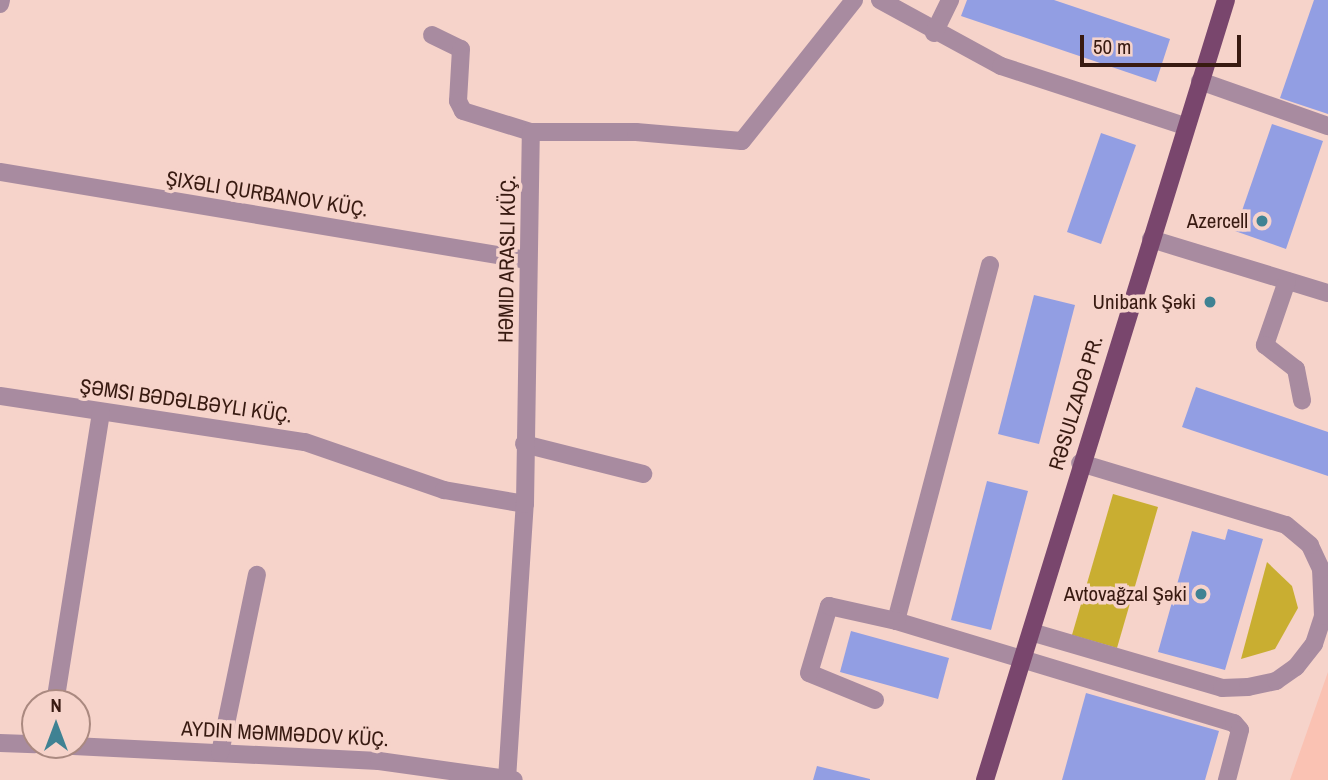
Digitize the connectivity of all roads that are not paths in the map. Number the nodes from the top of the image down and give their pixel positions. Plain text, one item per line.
1 (854, 0) edge
2 (880, 0) edge
3 (950, 0) edge
4 (1226, 0) edge
5 (934, 33) junction
6 (432, 35) dead end
7 (1200, 80) junction
8 (1328, 125) edge
9 (1185, 126) junction
10 (531, 132) junction
11 (0, 172) edge
12 (1151, 239) junction
13 (527, 260) junction
14 (989, 265) dead end
15 (1287, 281) junction
16 (1328, 293) edge
17 (0, 396) edge
18 (1302, 400) dead end
19 (101, 413) junction
20 (524, 444) junction
21 (1080, 463) junction
22 (643, 474) dead end
23 (525, 504) junction
24 (257, 575) dead end
25 (896, 621) junction
26 (1031, 632) junction
27 (1021, 663) junction
28 (57, 689) edge
29 (875, 699) dead end
30 (0, 743) edge
31 (21, 744) edge
32 (91, 747) edge
33 (220, 753) junction
34 (510, 779) edge
35 (985, 780) edge
36 (1227, 780) edge

1 - 10 street
2 - 5 street
3 - 5 street
4 - 7 main road, RƏSULZADƏ PR.
5 - 9 street
6 - 10 street
7 - 8 street
7 - 9 main road, RƏSULZADƏ PR.
9 - 12 main road, RƏSULZADƏ PR.
10 - 13 street
11 - 13 street
12 - 15 street
12 - 21 main road, RƏSULZADƏ PR.
13 - 20 street
14 - 25 street
15 - 16 street
15 - 18 street
17 - 19 street, ŞƏMSI BƏDƏLBƏYLI KÜÇ.
19 - 23 street, ŞƏMSI BƏDƏLBƏYLI KÜÇ.
19 - 28 street
20 - 22 street
20 - 23 street
21 - 26 main road, RƏSULZADƏ PR.
21 - 26 street
23 - 34 street
24 - 33 street
25 - 27 street
25 - 29 street
26 - 27 main road, RƏSULZADƏ PR.
27 - 35 main road, RƏSULZADƏ PR.
27 - 36 street
30 - 31 street
32 - 33 street
33 - 34 street

